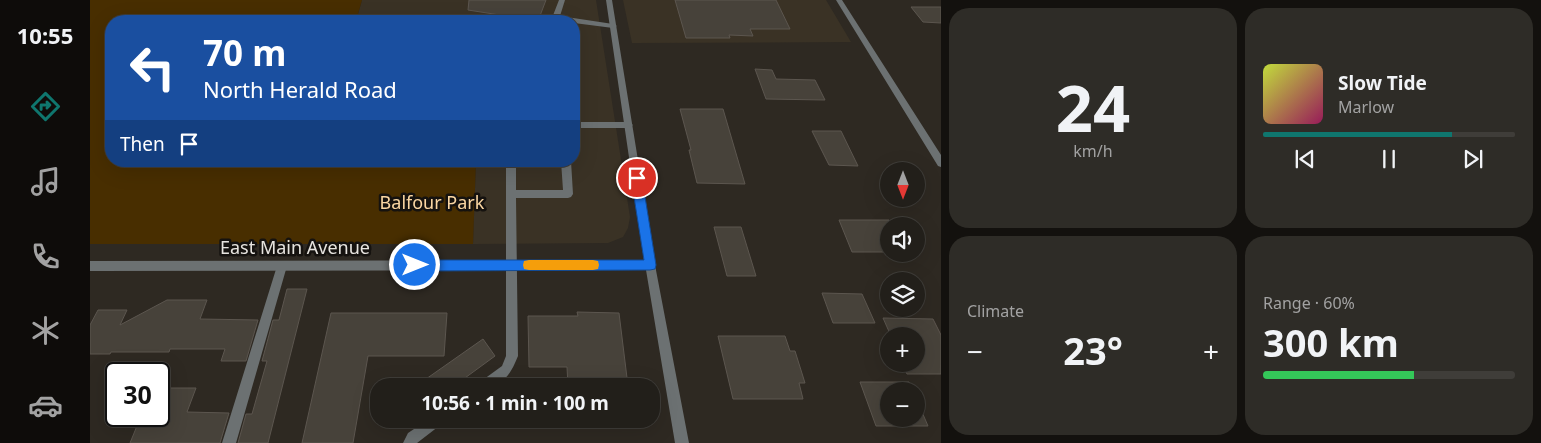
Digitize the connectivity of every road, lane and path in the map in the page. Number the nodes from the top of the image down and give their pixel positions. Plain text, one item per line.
1 (562, 0) edge
2 (609, 0) edge
3 (839, 0) edge
4 (557, 15) edge
5 (580, 21) edge
6 (613, 26) junction
7 (580, 125) edge
8 (629, 126) junction
9 (941, 163) edge
10 (511, 167) edge
11 (566, 167) edge
12 (511, 194) junction
13 (510, 265) junction
14 (650, 265) junction
15 (90, 266) edge
16 (282, 266) junction
17 (495, 378) edge
18 (427, 428) edge
19 (229, 443) edge
20 (410, 443) edge
21 (682, 443) edge

1 - 4 street
2 - 6 street
3 - 9 street
5 - 6 street
6 - 8 street
7 - 8 street
8 - 14 street
10 - 12 street
11 - 12 street
12 - 13 street
13 - 14 street, East Main Avenue
13 - 16 street, East Main Avenue
13 - 17 street
14 - 21 street
15 - 16 street, East Main Avenue
16 - 19 street
18 - 20 street

